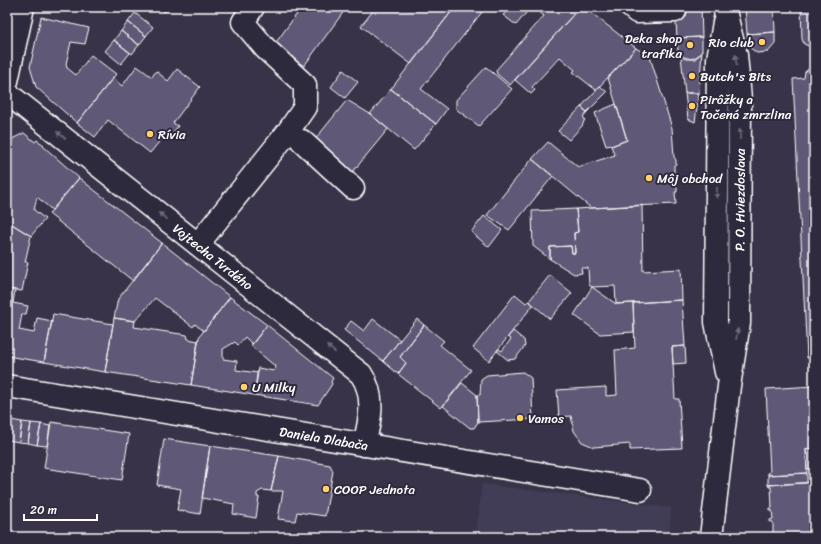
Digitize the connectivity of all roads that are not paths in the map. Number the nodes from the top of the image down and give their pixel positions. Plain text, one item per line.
1 (23, 7) edge
2 (253, 7) edge
3 (631, 7) edge
4 (675, 10) dead end
5 (724, 11) edge
6 (7, 81) edge
7 (7, 93) edge
8 (302, 142) dead end
9 (353, 188) dead end
10 (198, 244) junction
11 (7, 386) edge
12 (364, 445) junction
13 (640, 490) dead end
14 (711, 537) edge

1 - 6 street
2 - 10 street
3 - 4 street
5 - 14 street, P. O. Hviezdoslava
10 -> 7 street, Vojtecha Tvrdého
8 - 9 street
12 -> 10 street, Vojtecha Tvrdého
11 - 12 street, Daniela Dlabača
12 - 13 street, Daniela Dlabača

